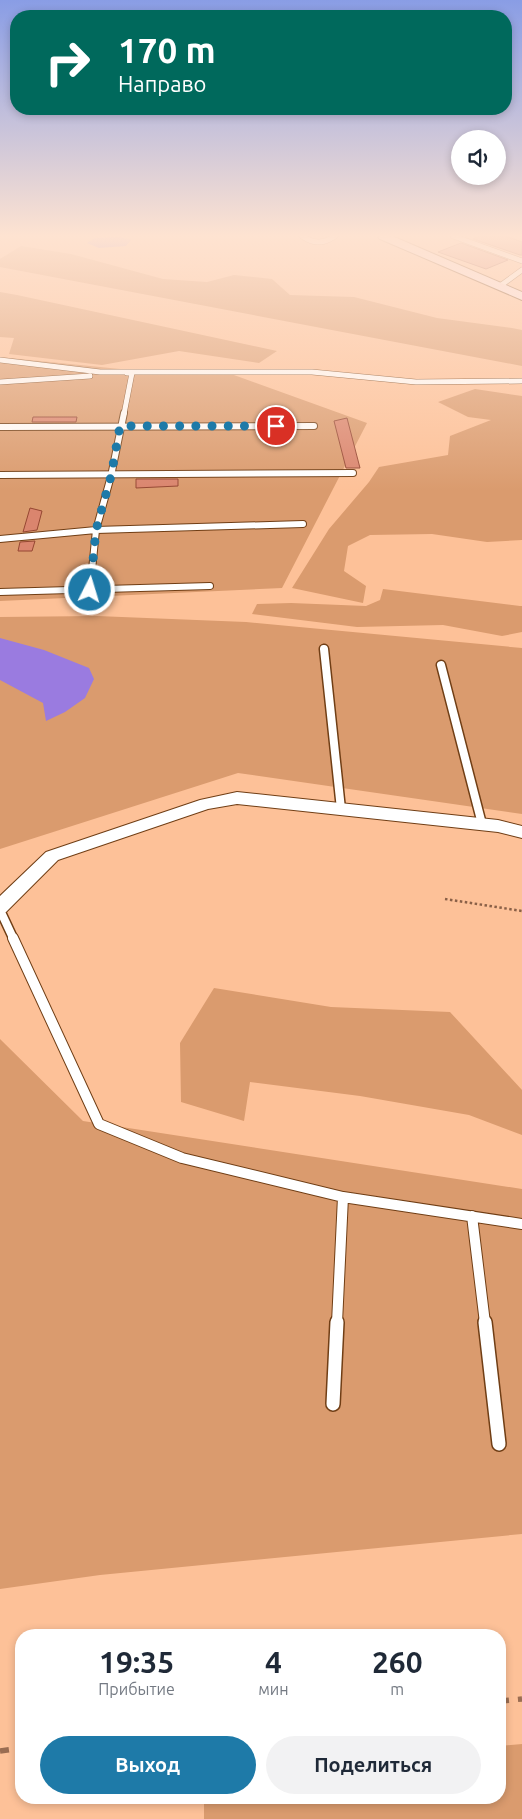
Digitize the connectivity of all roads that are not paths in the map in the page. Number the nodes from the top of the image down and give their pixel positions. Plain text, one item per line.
1 (0, 360) edge
2 (132, 373) junction
3 (522, 381) edge
4 (0, 382) edge
5 (120, 426) junction
6 (314, 426) dead end
7 (0, 427) edge
8 (353, 473) dead end
9 (0, 475) edge
10 (111, 476) junction
11 (303, 524) dead end
12 (96, 530) junction
13 (0, 539) edge
14 (210, 586) dead end
15 (90, 590) junction
16 (0, 592) edge
17 (324, 649) dead end
18 (441, 665) dead end
19 (341, 809) junction
20 (482, 824) junction
21 (522, 832) edge
22 (0, 909) edge
23 (343, 1197) junction
24 (472, 1216) junction
25 (522, 1224) edge
26 (333, 1404) dead end
27 (500, 1444) dead end

1 - 2 lane
2 - 3 lane
2 - 4 lane
2 - 5 lane
5 - 6 lane
5 - 7 lane
5 - 10 lane
8 - 10 lane
9 - 10 lane
10 - 12 lane
11 - 12 lane
12 - 13 lane
12 - 15 lane
14 - 15 lane
15 - 16 lane
17 - 19 lane
18 - 20 lane
19 - 20 street
19 - 22 street
20 - 21 street
22 - 23 lane
23 - 24 lane
23 - 26 lane
24 - 25 lane
24 - 27 lane

